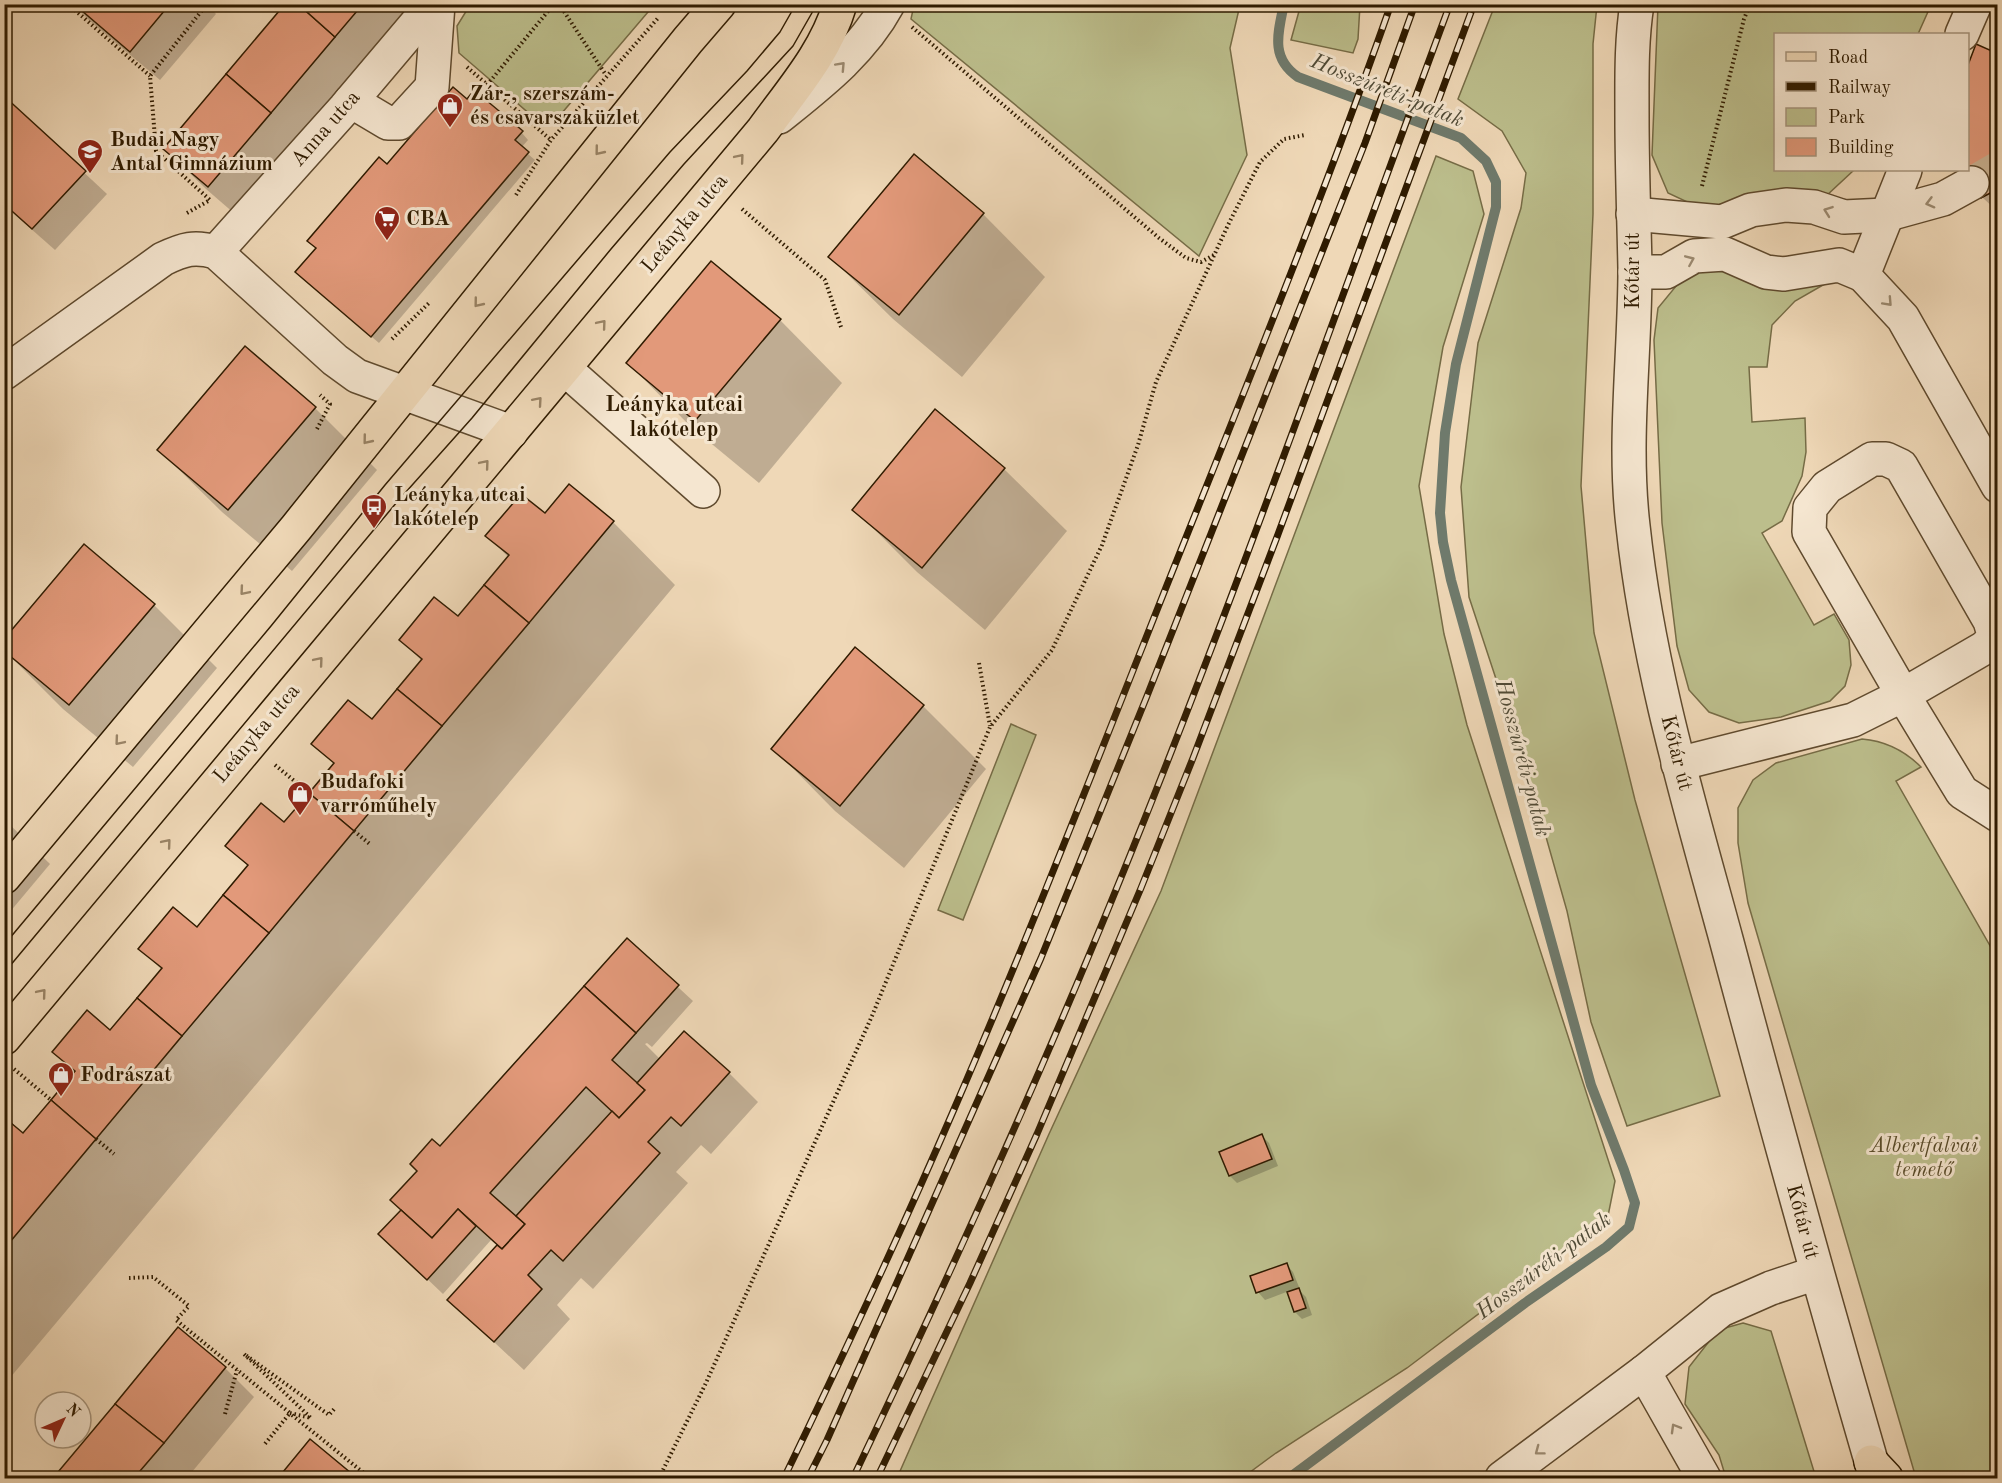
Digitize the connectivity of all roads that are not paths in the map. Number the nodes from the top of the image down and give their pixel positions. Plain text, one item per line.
1 (433, 4) edge
2 (438, 4) edge
3 (719, 4) edge
4 (840, 4) edge
5 (1637, 4) edge
6 (1975, 4) edge
7 (888, 5) edge
8 (1962, 33) edge
9 (351, 101) junction
10 (763, 130) junction
11 (1905, 171) edge
12 (1972, 183) tunnel mouth
13 (1633, 214) junction
14 (1885, 215) junction
15 (216, 252) junction
16 (1635, 272) junction
17 (1863, 275) junction
18 (565, 369) junction
19 (4, 373) edge
20 (404, 395) junction
21 (511, 432) junction
22 (1993, 466) edge
23 (703, 490) dead end
24 (1902, 695) junction
25 (1678, 764) junction
26 (1998, 815) edge
27 (4, 877) edge
28 (4, 1038) edge
29 (1816, 1273) junction
30 (1644, 1372) junction
31 (1876, 1474) edge
32 (1502, 1479) edge
33 (1704, 1479) edge

1 - 9 street, Anna utca
2 - 9 street
3 -> 20 main road
4 - 10 main road, Leányka utca
5 - 13 street, Kőtár út
6 - 8 street
10 -> 7 street
9 - 15 street, Anna utca
18 -> 10 main road, Leányka utca
11 - 14 street
12 -> 14 street
14 -> 13 street
13 - 16 street, Kőtár út
14 - 17 street
15 - 19 street
15 - 20 street
16 -> 17 street
16 - 25 street, Kőtár út
17 -> 22 street
21 -> 18 main road, Leányka utca
18 - 23 street
20 - 21 street
20 -> 27 main road
28 -> 21 main road, Leányka utca
24 - 24 street
24 - 25 street
24 - 26 street
25 - 29 street, Kőtár út
29 - 30 street
29 - 31 street, Kőtár út
30 -> 32 street
33 -> 30 street

